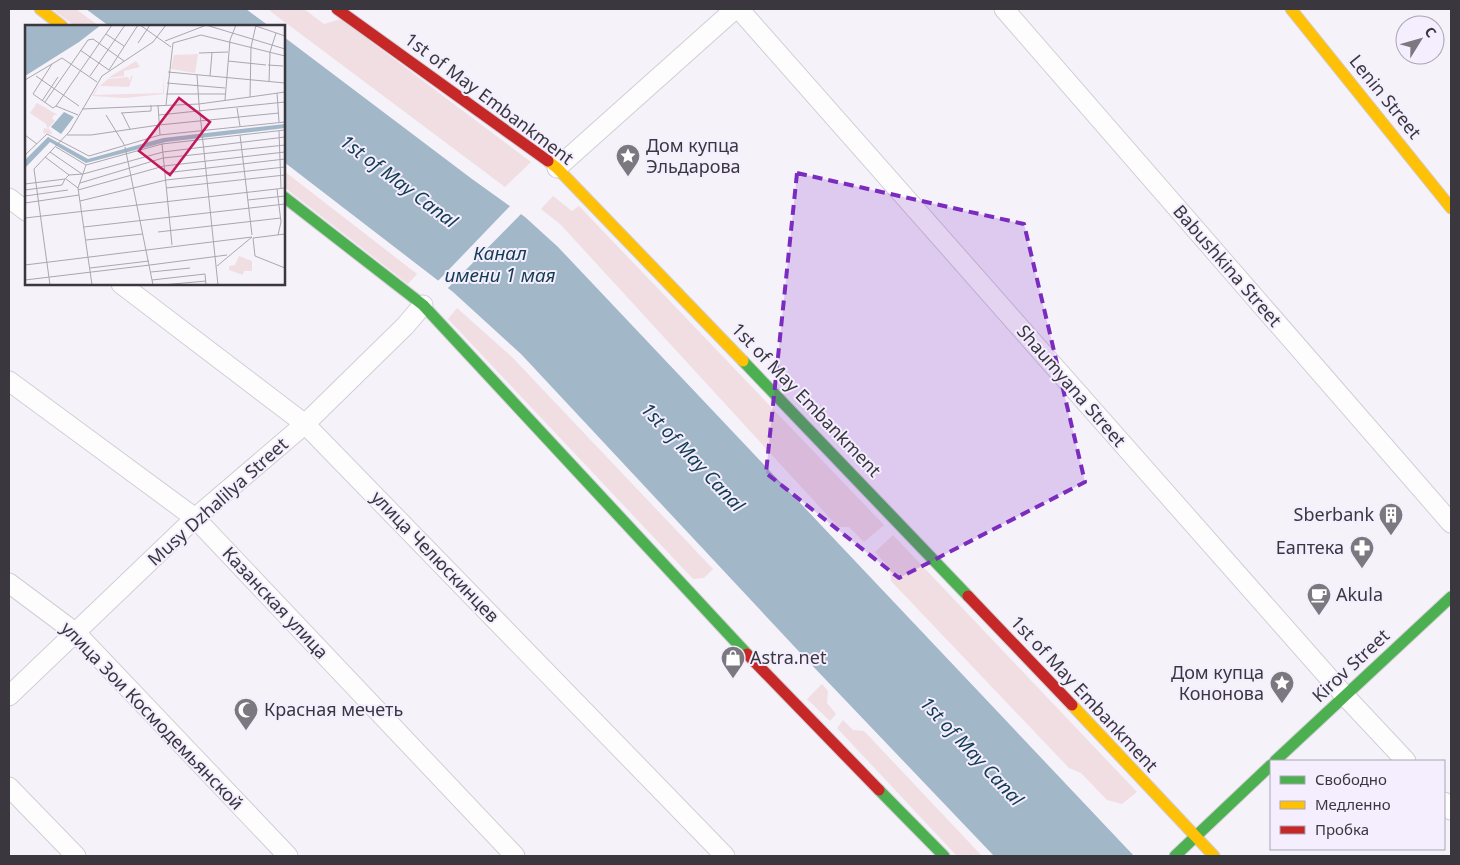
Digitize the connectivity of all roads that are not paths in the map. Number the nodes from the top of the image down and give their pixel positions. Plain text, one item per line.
1 (40, 9) edge
2 (336, 9) edge
3 (735, 9) edge
4 (739, 9) edge
5 (1004, 9) edge
6 (1291, 9) edge
7 (61, 25) edge
8 (557, 168) junction
9 (9, 198) edge
10 (285, 198) edge
11 (1451, 208) edge
12 (25, 210) edge
13 (123, 285) edge
14 (423, 305) junction
15 (9, 381) edge
16 (305, 424) junction
17 (195, 518) junction
18 (1451, 523) edge
19 (9, 583) edge
20 (1451, 597) edge
21 (76, 633) junction
22 (9, 696) edge
23 (1345, 696) junction
24 (1277, 760) edge
25 (1405, 760) edge
26 (1270, 766) edge
27 (9, 787) edge
28 (1195, 837) junction
29 (76, 856) edge
30 (288, 856) edge
31 (515, 856) edge
32 (725, 856) edge
33 (944, 856) edge
34 (1175, 856) edge
35 (1214, 856) edge

1 - 7 main road
2 - 8 main road, 1st of May Embankment
3 - 8 street
4 - 23 street, Shaumyana Street
5 - 18 street, Babushkina Street
6 - 11 main road, Lenin Street
8 - 28 main road, 1st of May Embankment
9 - 12 street
10 - 14 main road
13 - 16 street, улица Челюскинцев
14 - 16 street, Musy Dzhalilya Street
14 - 33 main road
15 - 17 street, Казанская улица
16 - 17 street, Musy Dzhalilya Street
16 - 32 street, улица Челюскинцев
17 - 21 street, Musy Dzhalilya Street
17 - 31 street, Казанская улица
19 - 21 street, улица Зои Космодемьянской
20 - 23 main road, Kirov Street
21 - 22 street, Musy Dzhalilya Street
21 - 30 street, улица Зои Космодемьянской
23 - 24 main road, Kirov Street
23 - 25 street, Shaumyana Street
26 - 28 main road
27 - 29 street
28 - 34 main road
28 - 35 main road, 1st of May Embankment

